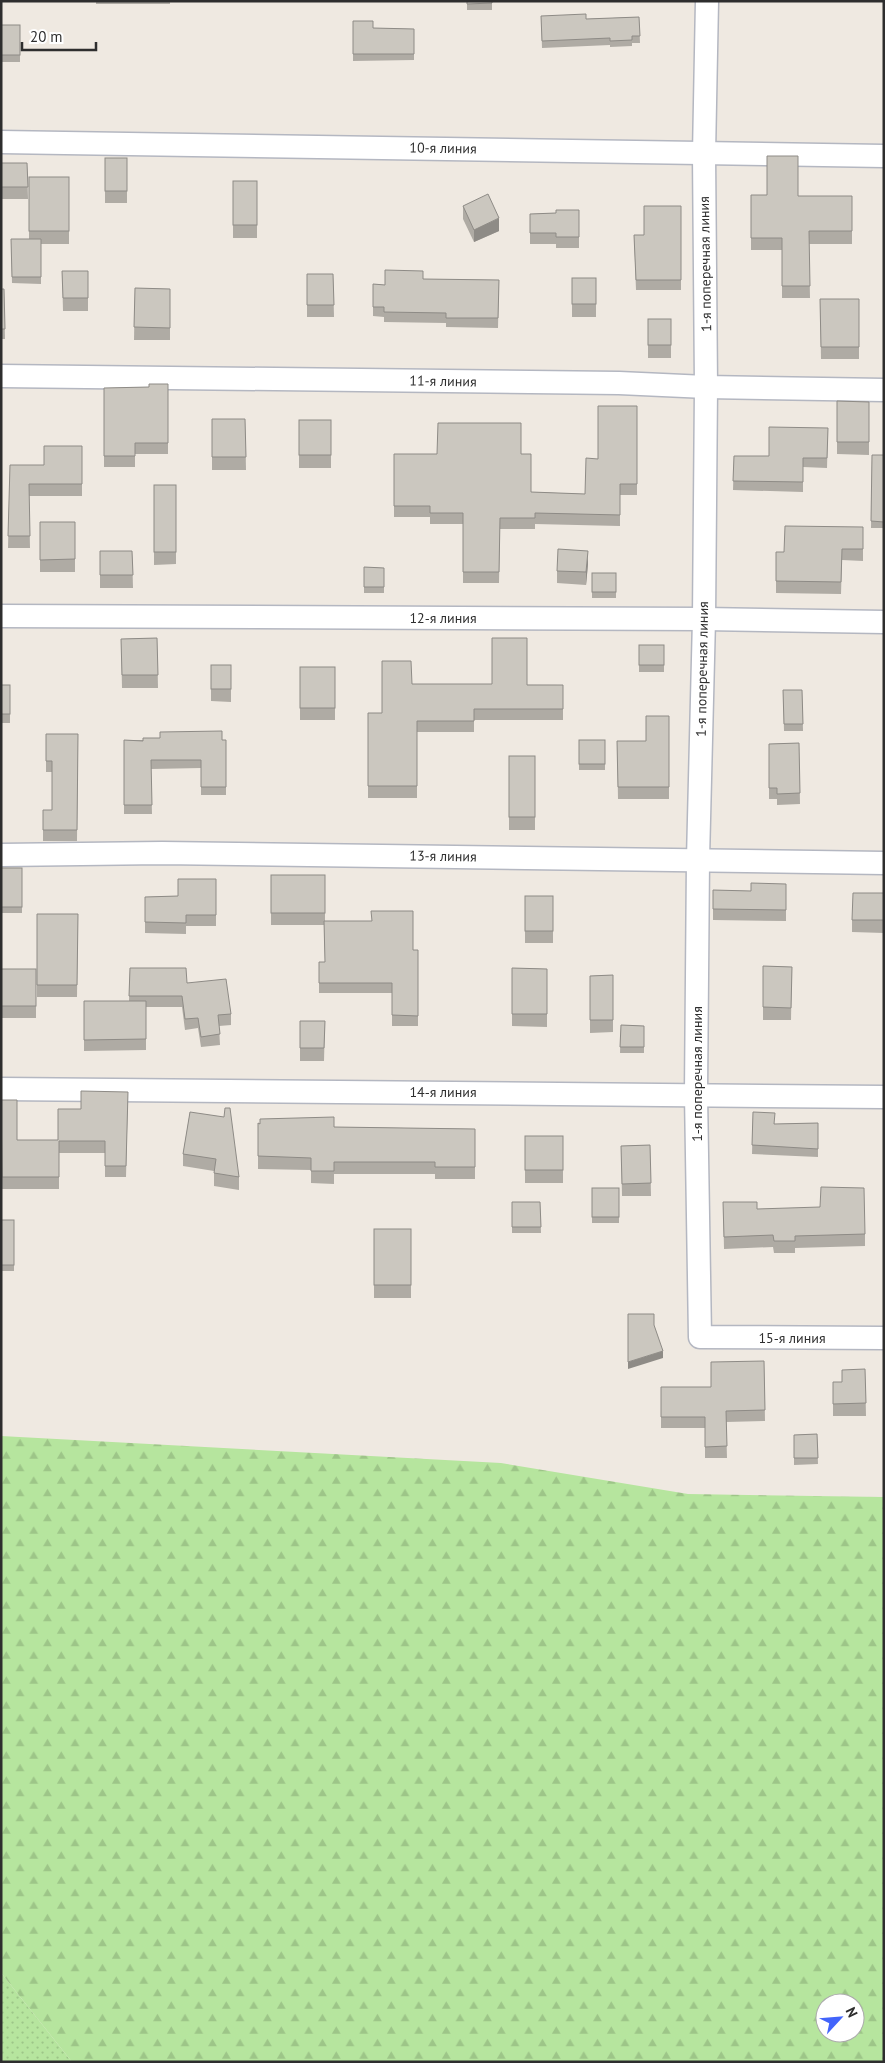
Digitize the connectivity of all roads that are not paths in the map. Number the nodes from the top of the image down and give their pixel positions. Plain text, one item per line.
1 (707, 1) edge
2 (1, 142) edge
3 (704, 154) junction
4 (884, 156) edge
5 (1, 376) edge
6 (706, 387) junction
7 (884, 390) edge
8 (1, 616) edge
9 (704, 619) junction
10 (884, 622) edge
11 (1, 854) edge
12 (698, 860) junction
13 (884, 863) edge
14 (1, 1089) edge
15 (696, 1094) junction
16 (884, 1097) edge
17 (700, 1337) joint
18 (884, 1338) edge

1 - 3 street, 1-я поперечная линия
2 - 3 street, 10-я линия
3 - 4 street, 10-я линия
3 - 6 street, 1-я поперечная линия
5 - 6 street, 11-я линия
6 - 7 street, 11-я линия
6 - 9 street, 1-я поперечная линия
8 - 9 street, 12-я линия
9 - 10 street, 12-я линия
9 - 12 street, 1-я поперечная линия
11 - 12 street, 13-я линия
12 - 13 street, 13-я линия
12 - 15 street, 1-я поперечная линия
14 - 15 street, 14-я линия
15 - 16 street, 14-я линия
15 - 17 street, 1-я поперечная линия
17 - 18 street, 15-я линия

